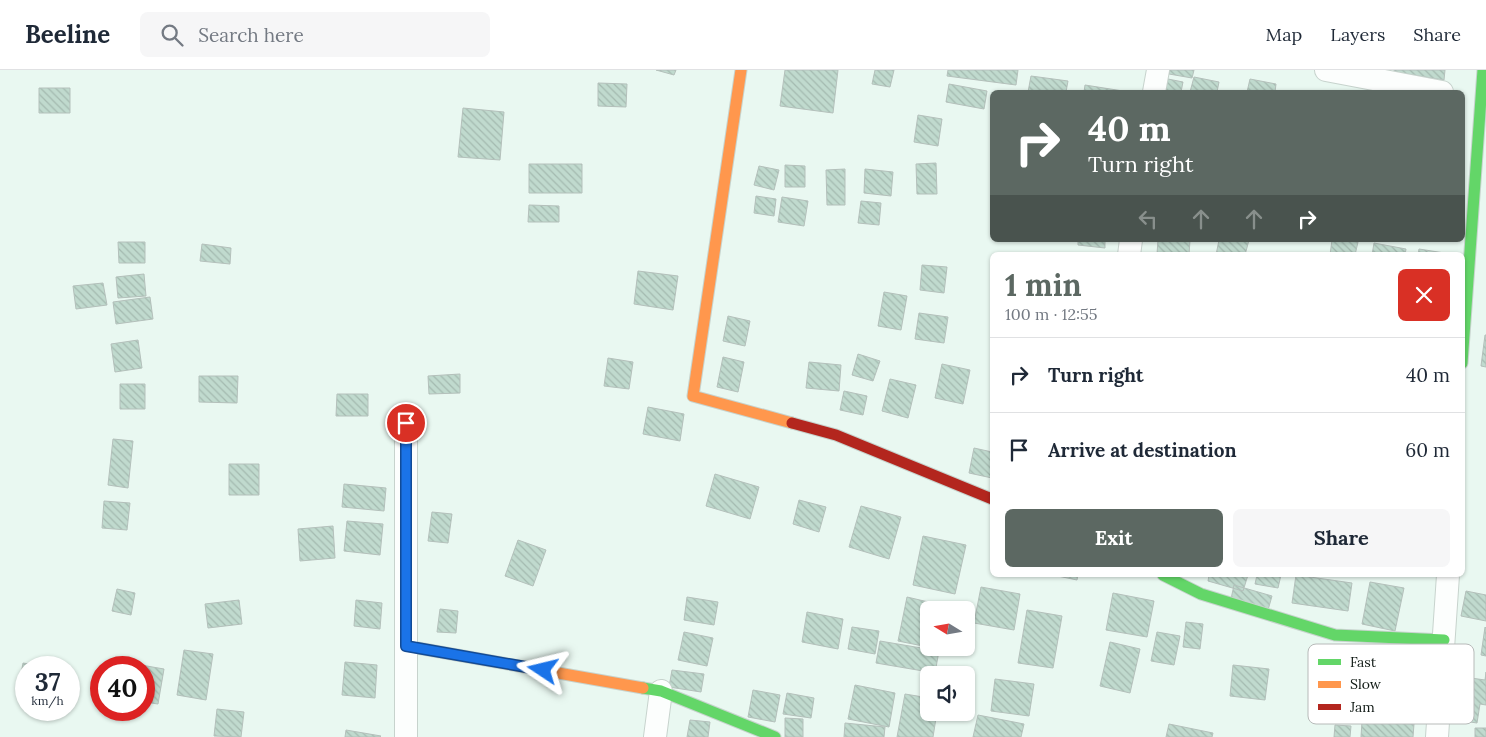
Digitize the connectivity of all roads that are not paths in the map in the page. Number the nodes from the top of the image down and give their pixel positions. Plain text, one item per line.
1 (741, 70) edge
2 (1158, 70) edge
3 (1326, 70) edge
4 (1483, 70) edge
5 (1154, 90) edge
6 (1431, 90) edge
7 (1476, 99) edge
8 (1465, 306) edge
9 (406, 423) dead end
10 (990, 498) edge
11 (1167, 577) edge
12 (1448, 577) edge
13 (1444, 640) junction
14 (1444, 644) edge
15 (406, 646) junction
16 (661, 691) junction
17 (1438, 724) edge
18 (406, 737) edge
19 (655, 737) edge
20 (775, 737) edge
21 (1437, 737) edge

1 - 10 street
2 - 5 street
3 - 6 street
4 - 7 street
7 - 8 street
9 - 15 street
11 - 13 street
12 - 13 street
13 - 14 street
15 - 16 street
15 - 18 street
16 - 19 street
16 - 20 street
17 - 21 street

